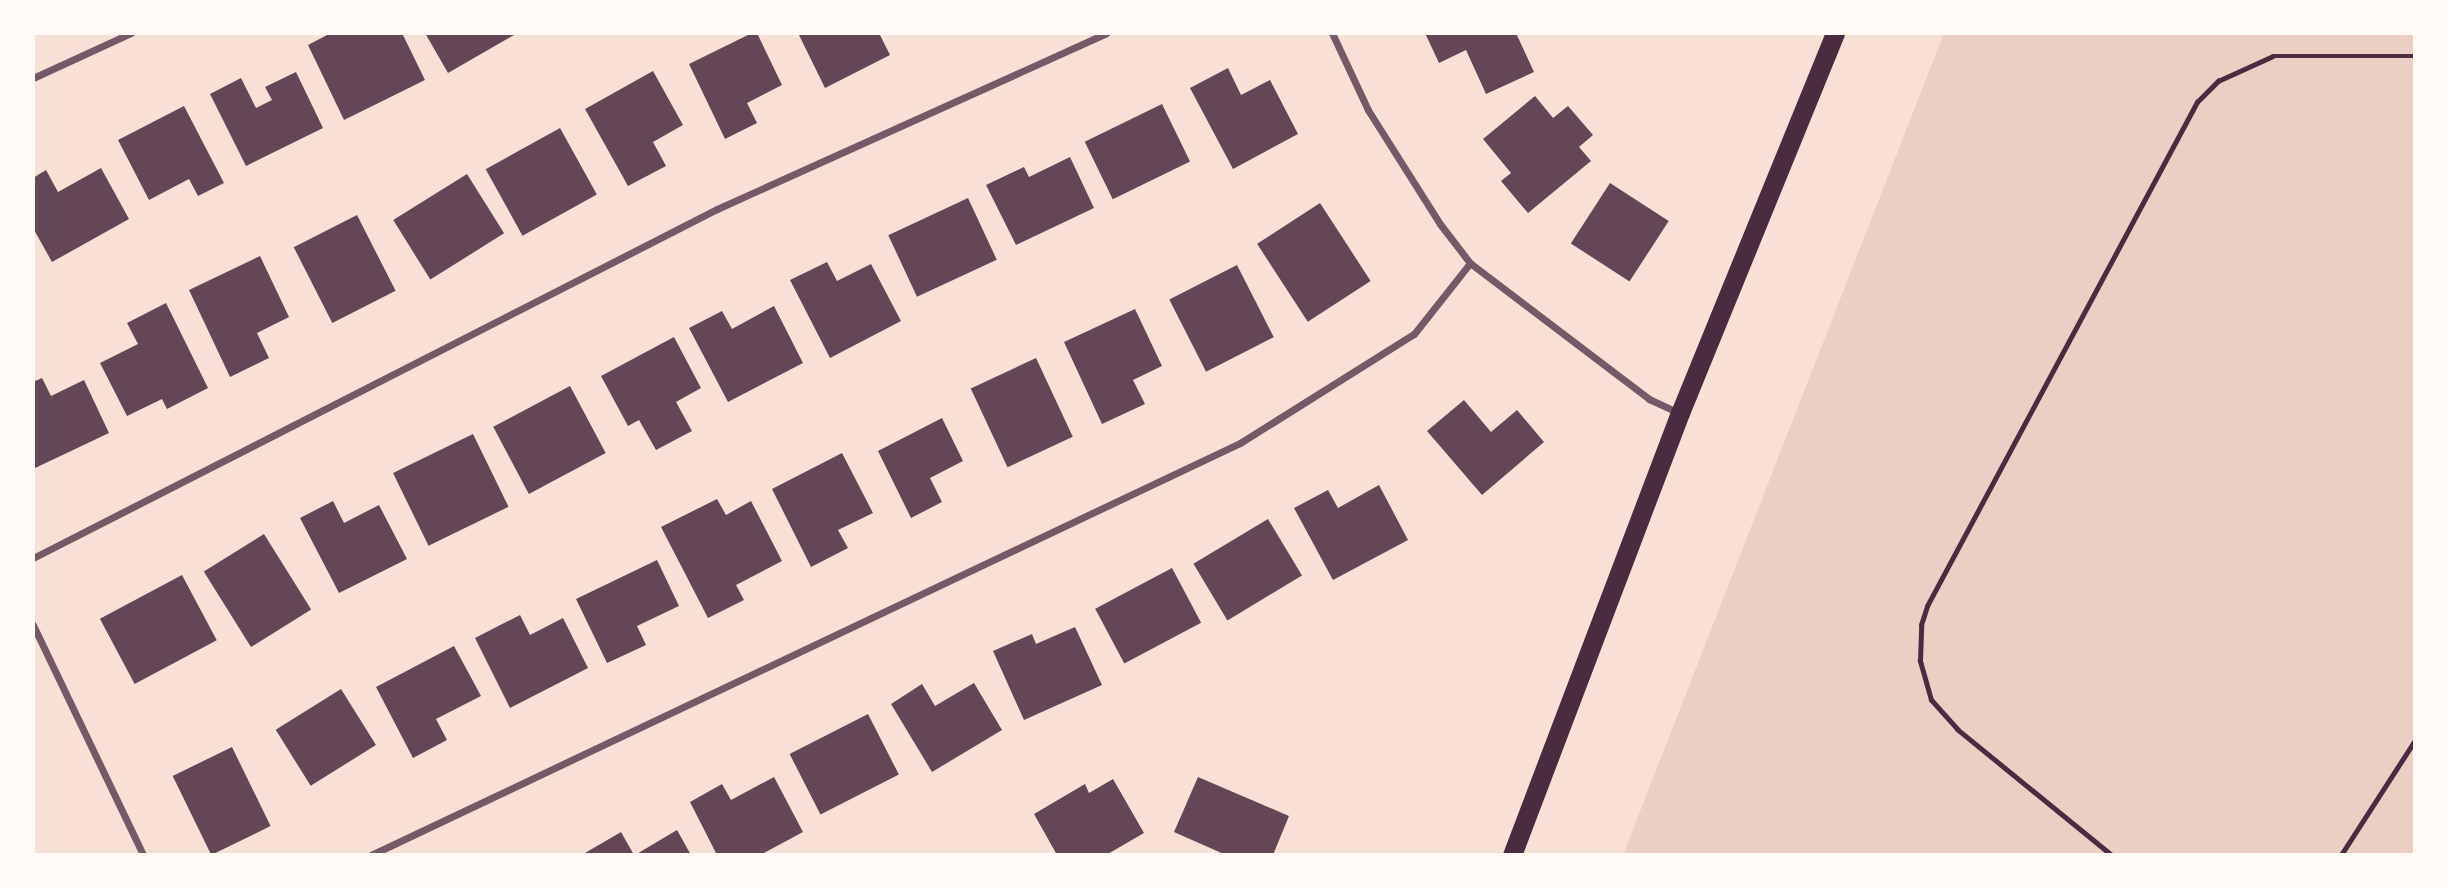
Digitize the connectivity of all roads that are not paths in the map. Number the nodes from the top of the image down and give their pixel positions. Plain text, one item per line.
1 (131, 33) edge
2 (1106, 33) edge
3 (1332, 33) edge
4 (1835, 33) edge
5 (33, 78) edge
6 (1470, 263) junction
7 (1680, 413) junction
8 (33, 558) edge
9 (33, 625) edge
10 (143, 855) edge
11 (370, 855) edge
12 (1512, 855) edge

1 - 5 street
2 - 8 street
3 - 6 street
4 - 7 highway
6 - 7 street
6 - 11 street
7 - 12 highway
9 - 10 street

